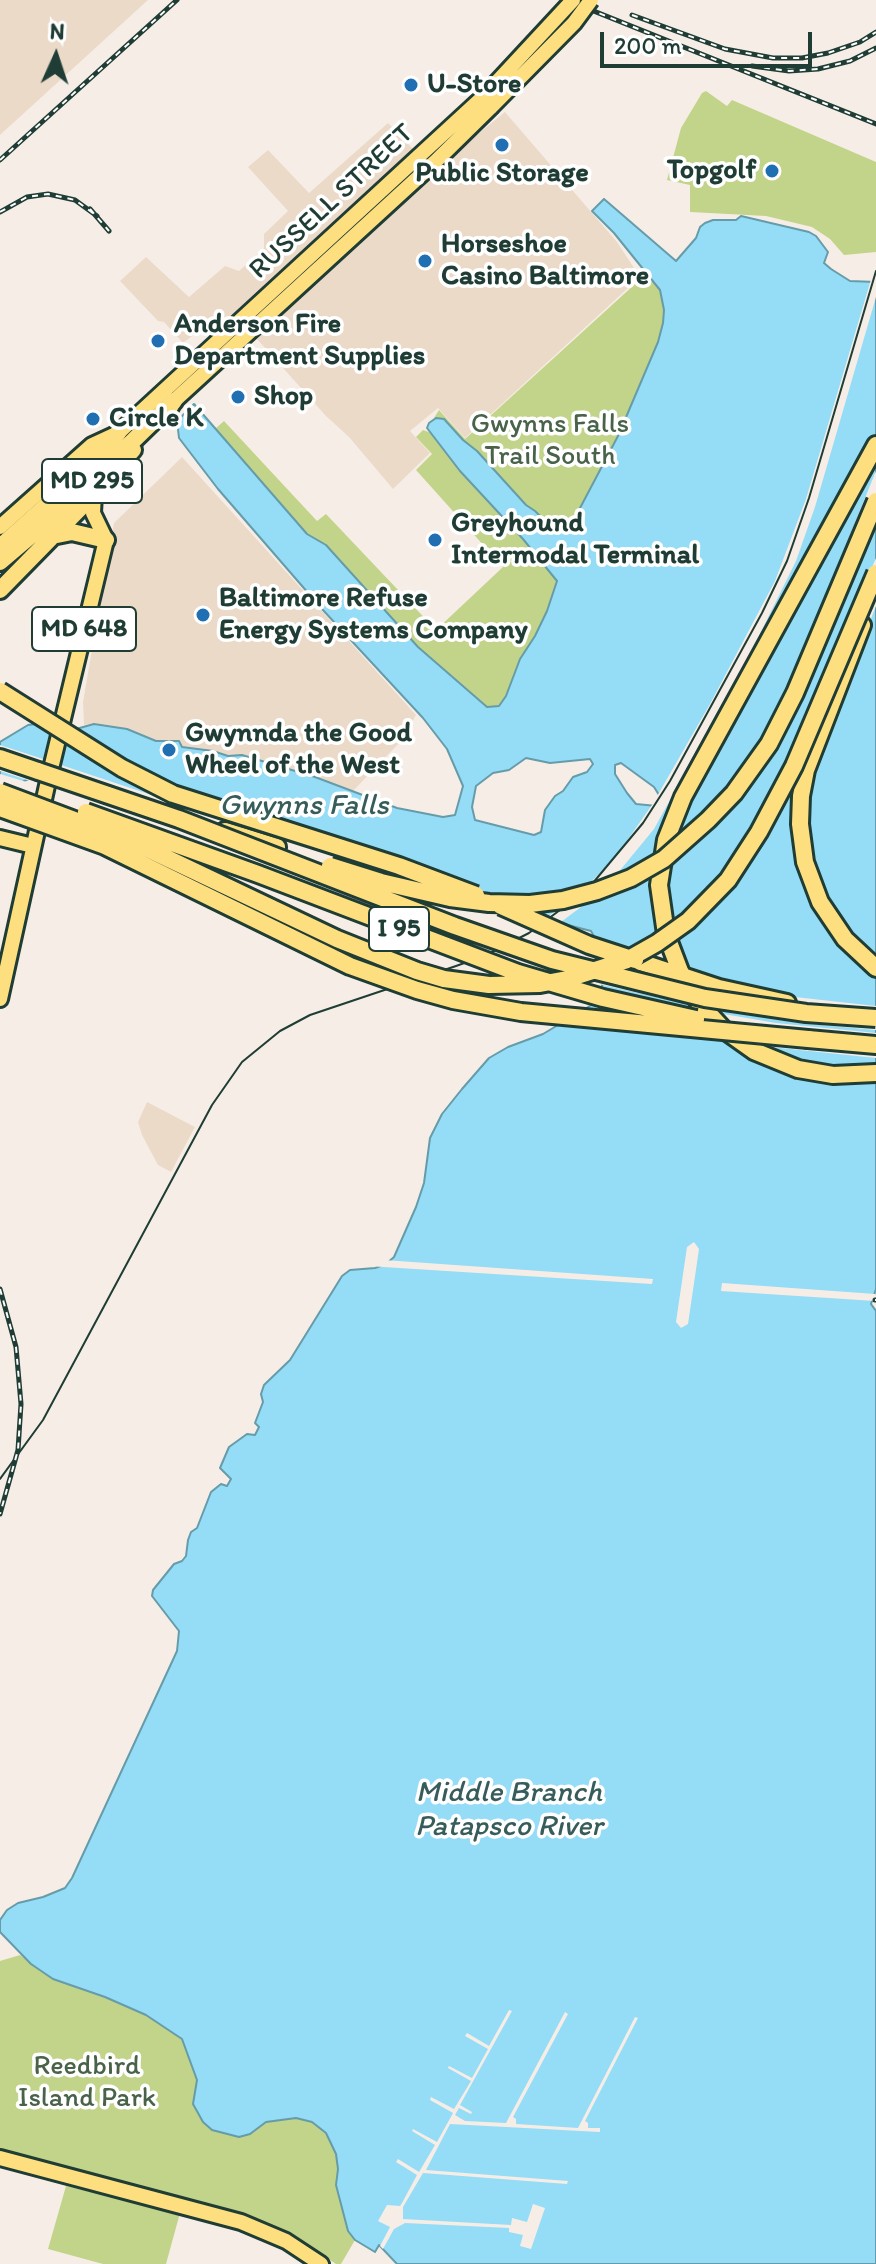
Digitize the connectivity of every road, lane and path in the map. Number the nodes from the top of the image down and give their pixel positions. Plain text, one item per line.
1 (573, 0) edge
2 (591, 0) edge
3 (486, 102) junction
4 (174, 401) junction
5 (118, 433) junction
6 (876, 445) edge
7 (86, 465) junction
8 (94, 494) junction
9 (876, 501) edge
10 (0, 527) edge
11 (0, 536) edge
12 (52, 536) junction
13 (106, 540) junction
14 (2, 555) edge
15 (876, 573) edge
16 (876, 589) edge
17 (0, 590) edge
18 (0, 691) edge
19 (0, 758) edge
20 (0, 785) edge
21 (0, 792) edge
22 (0, 808) edge
23 (179, 819) junction
24 (0, 838) edge
25 (33, 846) junction
26 (876, 968) edge
27 (0, 999) edge
28 (876, 1017) edge
29 (808, 1039) junction
30 (876, 1045) edge
31 (876, 1073) edge
32 (0, 2158) edge
33 (321, 2264) edge

1 - 3 main road, RUSSELL STREET / MD 295, bridge
2 - 3 main road, RUSSELL STREET / MD 295, bridge
3 - 4 main road, MD 295
3 - 5 main road, RUSSELL STREET / MD 295
4 - 8 main road
4 - 14 highway, MD 295
5 - 7 highway, MD 295
5 - 10 main road, RUSSELL STREET
6 - 31 highway, bridge
7 - 11 highway
7 - 14 highway, MD 295
8 - 12 highway
8 - 13 main road
9 - 23 highway, bridge
12 - 13 highway
12 - 17 highway
13 - 25 main road, MD 648, bridge
15 - 21 highway, bridge
16 - 26 highway
18 - 28 highway, bridge
19 - 23 highway, I 95, bridge
20 - 29 highway, I 95, bridge
22 - 29 highway, bridge
23 - 28 highway, I 95, bridge
24 - 25 main road
25 - 27 main road, MD 648
29 - 30 highway, I 95
32 - 33 main road

